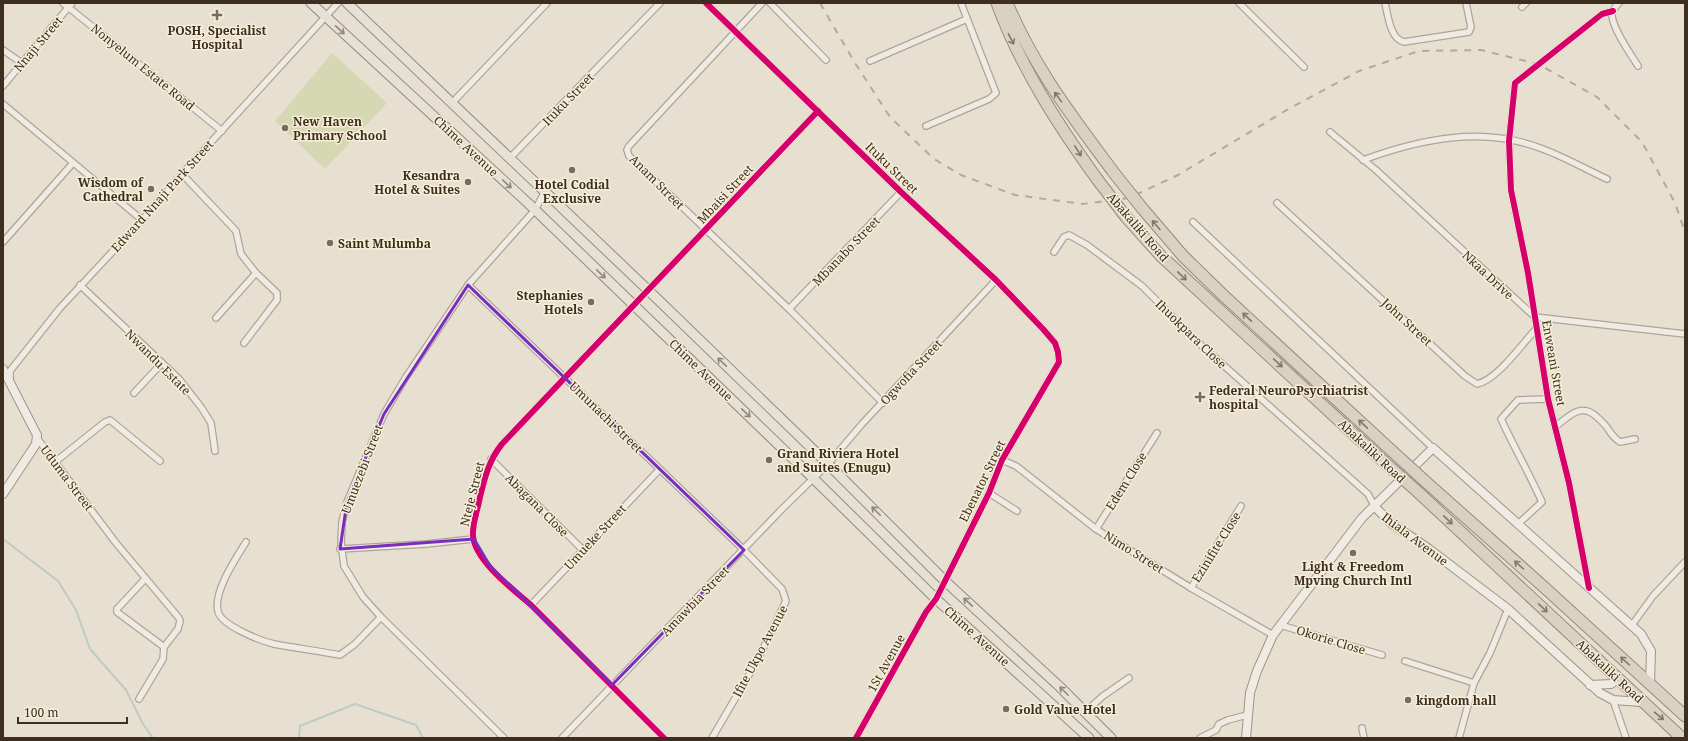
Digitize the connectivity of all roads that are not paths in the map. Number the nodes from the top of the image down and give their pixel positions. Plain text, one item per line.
1 (63, 3) edge
2 (311, 3) edge
3 (338, 3) edge
4 (347, 3) edge
5 (547, 3) edge
6 (660, 3) edge
7 (706, 3) edge
8 (762, 3) edge
9 (770, 3) edge
10 (961, 3) edge
11 (997, 3) edge
12 (1007, 3) edge
13 (1239, 3) edge
14 (1385, 3) edge
15 (1466, 3) edge
16 (1619, 3) edge
17 (70, 5) edge
18 (1613, 11) junction
19 (326, 16) junction
20 (967, 19) junction
21 (736, 31) junction
22 (3, 50) edge
23 (826, 60) dead end
24 (870, 61) dead end
25 (22, 63) junction
26 (1638, 66) dead end
27 (1304, 67) dead end
28 (3, 86) edge
29 (452, 103) junction
30 (3, 104) edge
31 (818, 111) junction
32 (926, 126) dead end
33 (222, 131) junction
34 (1330, 132) dead end
35 (1509, 141) junction
36 (509, 159) junction
37 (1363, 160) junction
38 (73, 163) junction
39 (182, 174) junction
40 (1607, 179) dead end
41 (902, 192) junction
42 (544, 193) junction
43 (1277, 203) dead end
44 (535, 210) junction
45 (142, 220) junction
46 (1193, 222) dead end
47 (706, 230) junction
48 (3, 242) edge
49 (1054, 252) dead end
50 (256, 273) junction
51 (996, 280) junction
52 (468, 284) junction
53 (80, 285) junction
54 (648, 290) junction
55 (634, 305) junction
56 (789, 309) junction
57 (1534, 317) junction
58 (216, 318) dead end
59 (1536, 329) junction
60 (1685, 334) edge
61 (244, 343) dead end
62 (1058, 352) joint
63 (162, 362) junction
64 (3, 369) edge
65 (565, 377) junction
66 (10, 382) junction
67 (134, 393) dead end
68 (1548, 399) junction
69 (883, 403) junction
70 (1555, 427) junction
71 (1157, 433) dead end
72 (37, 438) junction
73 (1635, 439) dead end
74 (1433, 448) junction
75 (215, 451) dead end
76 (491, 459) junction
77 (160, 460) dead end
78 (1002, 460) junction
79 (55, 462) junction
80 (828, 464) junction
81 (659, 470) junction
82 (814, 479) junction
83 (989, 493) junction
84 (3, 494) edge
85 (1242, 506) dead end
86 (1376, 506) junction
87 (1017, 511) dead end
88 (1518, 524) junction
89 (1096, 528) junction
90 (473, 539) junction
91 (246, 542) dead end
92 (340, 549) junction
93 (583, 550) junction
94 (744, 550) junction
95 (1685, 562) edge
96 (145, 579) junction
97 (945, 581) junction
98 (1191, 588) junction
99 (1589, 588) junction
100 (936, 599) junction
101 (532, 606) junction
102 (1508, 609) junction
103 (381, 617) junction
104 (1280, 625) junction
105 (1632, 625) junction
106 (1273, 635) junction
107 (164, 647) junction
108 (1382, 655) dead end
109 (1405, 661) dead end
110 (1651, 669) junction
111 (1638, 673) junction
112 (1129, 678) dead end
113 (1618, 679) junction
114 (1474, 683) junction
115 (1650, 684) junction
116 (612, 685) junction
117 (1590, 685) junction
118 (139, 699) dead end
119 (1613, 700) junction
120 (1641, 702) junction
121 (1085, 712) junction
122 (1247, 715) junction
123 (1685, 716) edge
124 (1362, 728) dead end
125 (504, 738) edge
126 (562, 738) edge
127 (664, 738) edge
128 (712, 738) edge
129 (856, 738) edge
130 (1089, 738) edge
131 (1111, 738) edge
132 (1200, 738) edge
133 (1246, 738) edge
134 (1364, 738) edge
135 (1459, 738) edge
136 (1626, 738) edge
137 (1682, 738) edge

1 - 17 street, Nonyelum Estate Road
2 - 19 main road, Chime Avenue
3 - 19 street, Edward Nnaji Park Street
4 - 29 main road, Chime Avenue
5 - 29 street
6 - 36 street, Ituku Street
7 - 21 street, Ituku Street
8 - 21 street, Anam Street
9 - 23 street
10 - 20 street
11 -> 113 highway, Abakaliki Road, bridge
111 -> 12 highway, Abakaliki Road, bridge
13 - 27 street
14 - 15 street
16 - 18 street
17 - 25 street, Nnaji Street
17 - 33 street, Nonyelum Estate Road
18 - 26 street
18 - 35 street, Enweani Street
19 - 33 street, Edward Nnaji Park Street
19 -> 44 main road, Chime Avenue
20 - 24 street
20 - 32 street
21 - 31 street, Ituku Street
21 - 47 street, Anam Street
22 - 25 street
25 - 28 street, Nnaji Street
29 - 36 main road, Chime Avenue
30 - 38 street
31 - 41 street, Ituku Street
31 - 47 street, Mbaisi Street
33 - 39 street, Edward Nnaji Park Street
34 - 37 street, Nkaa Drive
35 - 37 street
35 - 40 street
35 - 57 street, Enweani Street
36 - 42 main road, Chime Avenue
37 - 57 street, Nkaa Drive
38 - 45 street
38 - 48 street
39 - 45 street, Edward Nnaji Park Street
39 - 50 street
41 - 51 street, Ituku Street
41 - 56 street, Mbanabo Street
42 - 44 street, Umuezebi Street
42 - 54 main road, Chime Avenue
43 - 59 street, John Street
44 - 52 street, Umuezebi Street
44 -> 55 main road, Chime Avenue
45 - 53 street, Edward Nnaji Park Street
46 - 74 street
47 - 54 street, Mbaisi Street
47 - 56 street, Anam Street
49 - 86 street, Ihuokpara Close
50 - 58 street
50 - 61 street
51 - 62 street, Ituku Street
51 - 69 street, Ogwofia Street
52 - 65 street, Umunachi Street
52 - 92 street, Umuezebi Street
53 - 63 street, Nwandu Estate
53 - 66 street, Edward Nnaji Park Street
54 - 55 street, Mbaisi Street
80 -> 54 main road, Chime Avenue
55 - 65 street, Nteje Street
55 -> 82 main road, Chime Avenue
56 - 69 street, Anam Street
57 - 59 street, Enweani Street
57 - 60 street
59 - 68 street, Enweani Street
62 - 78 street, Ebenator Street
63 - 67 street
63 - 75 street, Nwandu Estate
64 - 66 main road, Uduma Street
65 - 76 street, Nteje Street
65 - 81 street, Umunachi Street
66 - 72 main road, Uduma Street
68 - 70 street, Enweani Street
68 - 88 street
69 - 80 street, Ogwofia Street
70 - 73 street
70 - 99 street, Enweani Street
71 - 89 street, Edem Close
72 - 79 street, Uduma Street
72 - 84 main road
74 - 86 main road
74 - 88 main road
76 - 90 street, Nteje Street
76 - 93 street, Abagana Close
77 - 79 street
78 - 83 street, Ebenator Street
78 - 89 street, Nimo Street
79 - 96 street, Uduma Street
80 - 82 street, Amawbia Street
97 -> 80 main road, Chime Avenue
81 - 93 street, Umueke Street
81 - 94 street, Umunachi Street
82 - 94 street, Amawbia Street
82 - 100 main road, Chime Avenue
83 - 87 street
83 - 97 street, Ebenator Street
85 - 98 street, Ezinifite Close
86 - 102 main road, Ihiala Avenue
86 - 104 main road, Ihiala Avenue
88 - 99 main road
89 - 98 street, Nimo Street
90 - 92 street, Nteje Street
90 - 101 street, Nteje Street
91 - 103 street
92 - 103 street, Umuezebi Street
93 - 101 street, Umueke Street
94 - 116 street, Amawbia Street
94 - 128 street, Ifite Ukpo Avenue
95 - 105 street
96 - 107 street, Uduma Street
96 - 107 street
97 - 100 street, Ebenator Street
121 -> 97 main road, Chime Avenue
98 - 106 street, Nimo Street
99 - 105 main road
100 - 129 street, 1St Avenue
100 - 130 main road, Chime Avenue
101 - 116 street, Nteje Street
102 - 114 street
102 - 117 main road, Ihiala Avenue
103 - 125 street, Umuezebi Street
104 - 106 main road, Ihiala Avenue
104 - 108 street, Okorie Close
105 - 110 main road
106 - 122 main road, Ihiala Avenue
107 - 118 street, Uduma Street
109 - 114 street
110 - 111 main road
110 - 115 main road
111 - 115 highway, Abakaliki Road
112 - 121 street
113 - 117 main road
113 - 120 highway, Abakaliki Road
114 - 135 street
115 - 123 highway, Abakaliki Road
116 - 126 street, Amawbia Street
116 - 127 street, Nteje Street
117 - 119 main road, Ihiala Avenue
119 - 120 main road, Ihiala Avenue
119 - 136 street
120 -> 137 highway, Abakaliki Road
121 - 131 main road, Chime Avenue
122 - 132 street
122 - 133 main road, Ihiala Avenue
124 - 134 street

